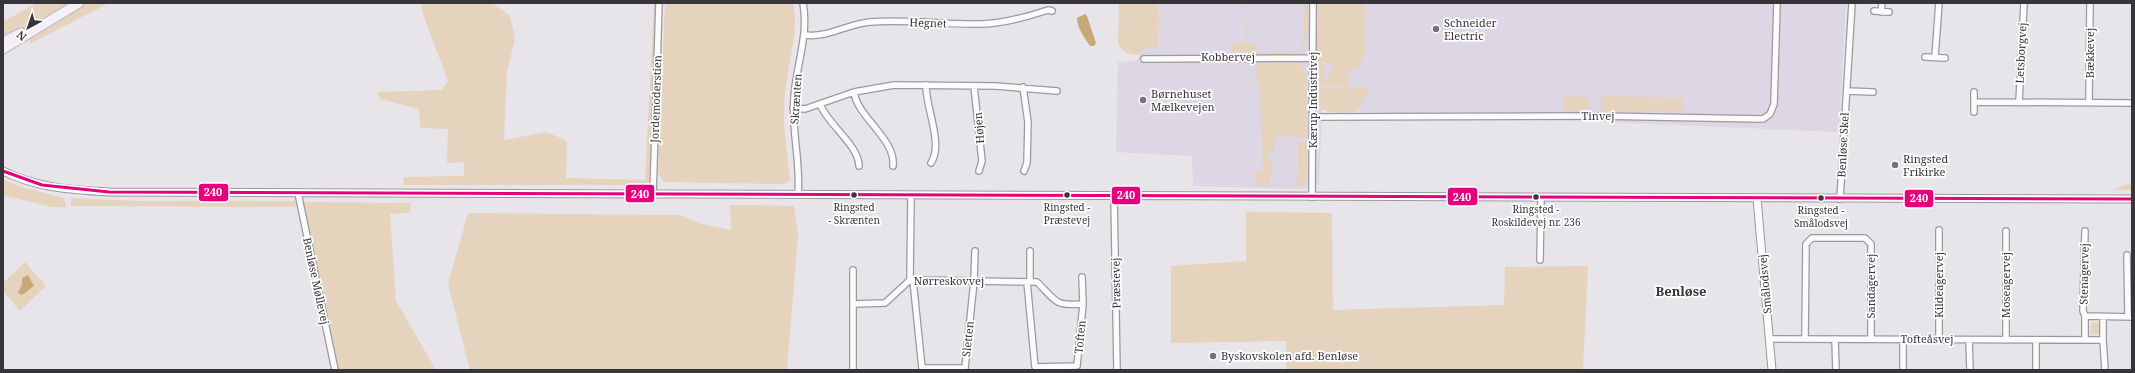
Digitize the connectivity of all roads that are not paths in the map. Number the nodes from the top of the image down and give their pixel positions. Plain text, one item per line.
1 (79, 3) edge
2 (659, 3) edge
3 (804, 3) edge
4 (1313, 3) edge
5 (1777, 3) edge
6 (1852, 3) edge
7 (1882, 3) edge
8 (1939, 3) edge
9 (2024, 3) edge
10 (2090, 3) edge
11 (66, 11) junction
12 (1052, 11) dead end
13 (1874, 11) dead end
14 (1881, 12) junction
15 (1889, 12) dead end
16 (805, 35) junction
17 (3, 42) edge
18 (3, 49) edge
19 (1925, 56) dead end
20 (1934, 57) junction
21 (1144, 58) dead end
22 (1313, 58) junction
23 (1945, 58) dead end
24 (926, 85) junction
25 (974, 86) junction
26 (1023, 87) junction
27 (1057, 91) dead end
28 (1847, 91) junction
29 (854, 92) junction
30 (1873, 92) dead end
31 (1974, 92) dead end
32 (1974, 102) junction
33 (2019, 102) junction
34 (2089, 102) junction
35 (2132, 103) edge
36 (820, 104) junction
37 (793, 108) junction
38 (1974, 112) dead end
39 (1313, 117) junction
40 (932, 163) dead end
41 (858, 166) dead end
42 (893, 166) dead end
43 (3, 171) edge
44 (979, 171) dead end
45 (1024, 171) dead end
46 (298, 193) junction
47 (653, 194) junction
48 (798, 195) junction
49 (911, 195) junction
50 (1114, 196) junction
51 (1312, 197) junction
52 (1541, 198) junction
53 (1757, 198) junction
54 (1840, 198) junction
55 (2132, 199) edge
56 (1939, 230) dead end
57 (2006, 231) dead end
58 (2085, 231) dead end
59 (975, 251) dead end
60 (1030, 251) dead end
61 (2128, 255) dead end
62 (1540, 260) dead end
63 (853, 270) dead end
64 (1082, 277) dead end
65 (912, 280) junction
66 (974, 281) junction
67 (1028, 281) junction
68 (853, 304) junction
69 (1083, 304) junction
70 (2085, 316) junction
71 (2103, 316) junction
72 (2130, 316) edge
73 (1769, 339) junction
74 (1805, 339) junction
75 (1835, 339) junction
76 (1871, 339) junction
77 (1903, 339) junction
78 (1938, 339) junction
79 (1969, 340) junction
80 (2006, 340) junction
81 (2036, 340) junction
82 (2085, 340) junction
83 (2103, 340) junction
84 (853, 369) edge
85 (335, 370) edge
86 (1117, 370) edge
87 (1772, 370) edge
88 (1836, 370) edge
89 (1903, 370) edge
90 (1970, 370) edge
91 (2036, 370) edge
92 (2105, 370) edge

1 - 11 main road
2 - 47 street, Jordemoderstien
3 - 16 street, Skrænten
4 - 22 street, Kærup Industrivej
5 - 39 street, Tinvej
6 - 28 street, Benløse Skel
7 - 14 street
8 - 20 street
9 - 33 street, Letsborgvej
10 - 34 street, Bækkevej
11 - 17 main road
11 - 18 main road
12 - 16 street, Hegnet
13 - 14 street
14 - 15 street
16 - 37 street, Skrænten
19 - 20 street
20 - 23 street
21 - 22 street, Kobbervej
22 - 39 street, Kærup Industrivej
24 - 25 street
24 - 29 street
24 - 40 street
25 - 26 street
25 - 44 street, Højen
26 - 27 street
26 - 45 street
28 - 30 street
28 - 54 street, Benløse Skel
29 - 36 street
29 - 42 street
31 - 32 street
32 - 33 street
32 - 38 street
33 - 34 street
34 - 35 street
36 - 37 street
36 - 41 street
37 - 48 street, Skrænten
39 - 51 street, Kærup Industrivej
43 - 46 street
46 - 47 street
46 - 85 street, Benløse Møllevej
47 - 48 street
48 - 49 street
49 - 50 street
49 - 65 street, Sletten
50 - 51 street
50 - 86 street, Præstevej
51 - 52 street
52 - 53 street
52 - 62 street
53 - 54 street
53 - 73 street, Smålodsvej
54 - 55 street
56 - 78 street, Kildeagervej
57 - 80 street, Moseagervej
58 - 70 street, Stenagervej
59 - 66 street, Sletten
60 - 67 street
61 - 72 street
63 - 68 street
64 - 69 street, Toften
65 - 66 street, Nørreskovvej
65 - 66 street, Sletten
65 - 68 street, Nørreskovvej
66 - 67 street, Nørreskovvej
67 - 69 street
67 - 69 street, Toften
68 - 84 street
70 - 71 street
70 - 82 street
71 - 72 street
71 - 83 street
73 - 74 street, Tofteåsvej
73 - 87 street, Smålodsvej
74 - 75 street, Tofteåsvej
74 - 76 street, Sandagervej
75 - 76 street, Tofteåsvej
75 - 88 street
76 - 77 street, Tofteåsvej
77 - 78 street, Tofteåsvej
77 - 89 street
78 - 79 street, Tofteåsvej
79 - 80 street, Tofteåsvej
79 - 90 street
80 - 81 street, Tofteåsvej
81 - 82 street, Tofteåsvej
81 - 91 street
82 - 83 street, Tofteåsvej
83 - 92 street

